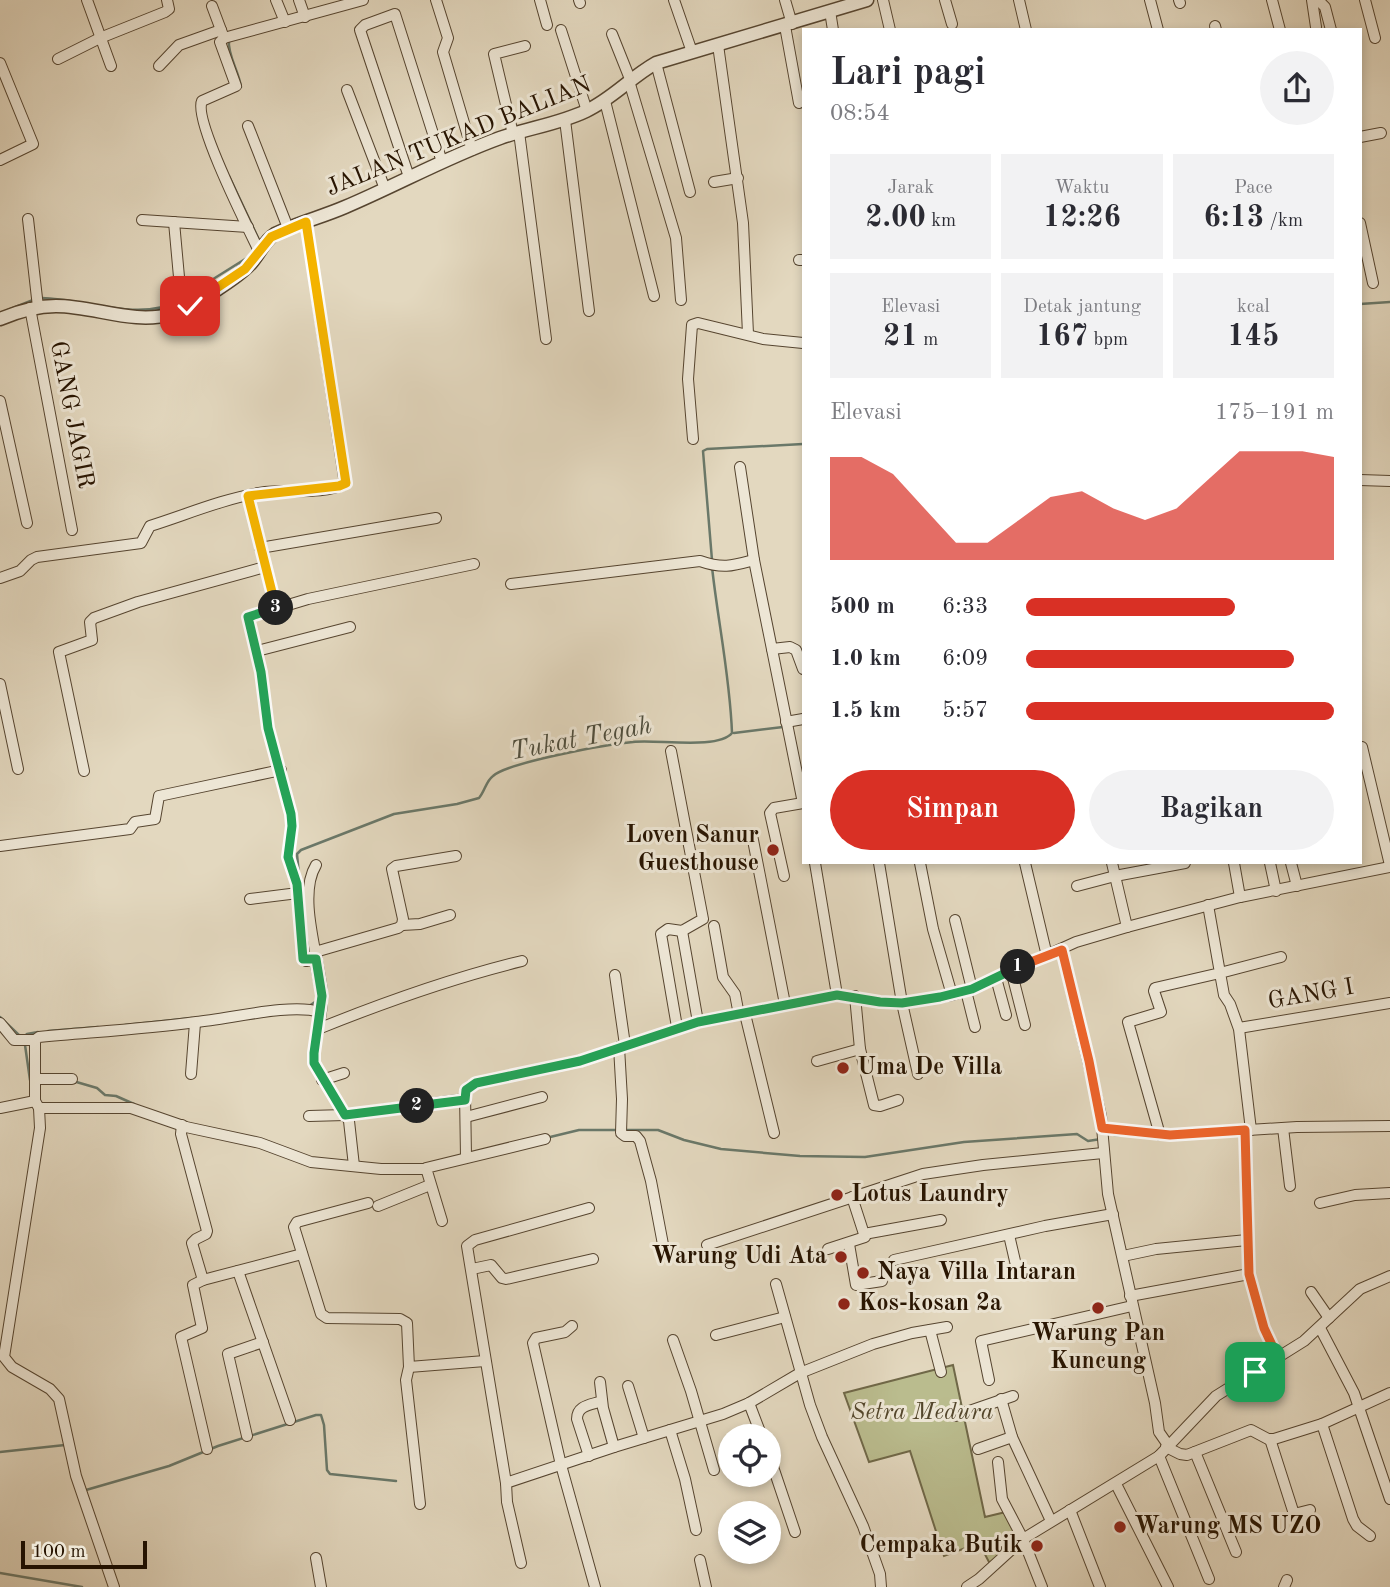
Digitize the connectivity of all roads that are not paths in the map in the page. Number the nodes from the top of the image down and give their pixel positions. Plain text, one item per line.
1 (87, 0) edge
2 (167, 0) edge
3 (276, 0) edge
4 (299, 0) edge
5 (363, 0) edge
6 (436, 0) edge
7 (540, 0) edge
8 (674, 0) edge
9 (785, 0) edge
10 (867, 0) edge
11 (883, 0) edge
12 (945, 0) edge
13 (1020, 0) edge
14 (1150, 0) edge
15 (1272, 0) edge
16 (1312, 0) edge
17 (1318, 0) edge
18 (1365, 0) edge
19 (212, 6) dead end
20 (830, 12) junction
21 (305, 17) junction
22 (285, 22) junction
23 (952, 24) dead end
24 (547, 25) dead end
25 (789, 25) junction
26 (1316, 27) dead end
27 (833, 28) edge
28 (890, 28) edge
29 (1026, 28) edge
30 (1157, 28) edge
31 (1279, 28) edge
32 (1330, 28) edge
33 (561, 30) dead end
34 (223, 34) junction
35 (612, 34) dead end
36 (100, 38) junction
37 (1375, 38) dead end
38 (718, 45) junction
39 (525, 46) dead end
40 (692, 52) junction
41 (58, 58) dead end
42 (0, 63) edge
43 (656, 63) junction
44 (111, 66) dead end
45 (159, 66) dead end
46 (630, 80) junction
47 (347, 90) dead end
48 (605, 101) junction
49 (799, 103) dead end
50 (587, 111) junction
51 (565, 120) junction
52 (248, 126) dead end
53 (516, 133) junction
54 (1381, 133) dead end
55 (1362, 137) edge
56 (472, 150) junction
57 (0, 160) edge
58 (442, 162) junction
59 (409, 177) junction
60 (738, 178) junction
61 (714, 181) dead end
62 (385, 189) junction
63 (690, 192) dead end
64 (28, 219) dead end
65 (142, 220) dead end
66 (174, 222) junction
67 (306, 222) junction
68 (248, 227) junction
69 (288, 228) junction
70 (1362, 232) edge
71 (259, 251) junction
72 (1373, 283) dead end
73 (654, 296) dead end
74 (681, 300) dead end
75 (31, 308) junction
76 (182, 310) junction
77 (589, 311) dead end
78 (0, 319) edge
79 (748, 334) junction
80 (546, 340) dead end
81 (802, 343) edge
82 (0, 401) edge
83 (49, 433) dead end
84 (693, 439) dead end
85 (740, 467) dead end
86 (1362, 480) edge
87 (1390, 481) edge
88 (248, 496) junction
89 (436, 518) dead end
90 (27, 523) dead end
91 (72, 530) dead end
92 (260, 548) junction
93 (754, 560) junction
94 (474, 564) dead end
95 (265, 567) junction
96 (0, 578) edge
97 (510, 584) dead end
98 (276, 609) junction
99 (351, 626) dead end
100 (772, 649) junction
101 (257, 651) junction
102 (802, 666) edge
103 (0, 684) edge
104 (802, 719) edge
105 (786, 722) junction
106 (1362, 747) dead end
107 (671, 751) dead end
108 (18, 769) dead end
109 (281, 770) junction
110 (84, 771) dead end
111 (802, 798) edge
112 (802, 803) edge
113 (752, 835) dead end
114 (0, 846) edge
115 (456, 856) dead end
116 (816, 864) edge
117 (879, 864) edge
118 (920, 864) edge
119 (1026, 864) edge
120 (1112, 864) edge
121 (1234, 864) edge
122 (1270, 864) edge
123 (1291, 864) edge
124 (316, 865) dead end
125 (1159, 865) edge
126 (1390, 866) edge
127 (784, 876) dead end
128 (1115, 876) junction
129 (1077, 886) dead end
130 (1297, 887) junction
131 (1276, 891) junction
132 (298, 893) junction
133 (1240, 897) junction
134 (250, 899) dead end
135 (1208, 905) junction
136 (450, 915) dead end
137 (955, 920) dead end
138 (402, 925) junction
139 (714, 926) dead end
140 (1126, 927) junction
141 (682, 931) junction
142 (1062, 950) junction
143 (1047, 956) junction
144 (1281, 957) dead end
145 (312, 958) junction
146 (522, 961) dead end
147 (1011, 970) junction
148 (1220, 973) junction
149 (615, 975) dead end
150 (996, 978) junction
151 (969, 990) junction
152 (837, 995) junction
153 (952, 995) junction
154 (855, 996) junction
155 (902, 1003) junction
156 (1390, 1003) edge
157 (785, 1004) junction
158 (320, 1012) junction
159 (742, 1015) junction
160 (1006, 1015) dead end
161 (698, 1022) junction
162 (0, 1023) edge
163 (195, 1023) junction
164 (1025, 1025) dead end
165 (677, 1027) junction
166 (975, 1027) dead end
167 (1239, 1028) junction
168 (318, 1029) junction
169 (25, 1041) junction
170 (622, 1046) junction
171 (860, 1049) junction
172 (817, 1061) dead end
173 (344, 1073) dead end
174 (191, 1074) dead end
175 (918, 1074) dead end
176 (35, 1079) junction
177 (72, 1079) dead end
178 (322, 1080) junction
179 (542, 1097) dead end
180 (465, 1100) junction
181 (898, 1100) dead end
182 (37, 1104) junction
183 (0, 1108) edge
184 (345, 1115) junction
185 (309, 1116) dead end
186 (466, 1117) junction
187 (182, 1125) junction
188 (1390, 1126) edge
189 (1102, 1128) junction
190 (1283, 1128) junction
191 (1248, 1130) junction
192 (774, 1133) dead end
193 (1160, 1135) junction
194 (545, 1139) dead end
195 (1103, 1153) junction
196 (466, 1157) junction
197 (354, 1166) junction
198 (426, 1169) junction
199 (430, 1185) junction
200 (1290, 1186) dead end
201 (1390, 1193) edge
202 (852, 1197) junction
203 (1320, 1203) dead end
204 (589, 1208) dead end
205 (1113, 1214) junction
206 (941, 1220) dead end
207 (442, 1221) dead end
208 (864, 1234) junction
209 (1009, 1235) junction
210 (1247, 1240) junction
211 (849, 1244) junction
212 (707, 1245) dead end
213 (828, 1249) dead end
214 (302, 1254) junction
215 (665, 1255) dead end
216 (1123, 1256) junction
217 (593, 1259) dead end
218 (894, 1260) dead end
219 (472, 1269) junction
220 (238, 1271) junction
221 (1018, 1274) dead end
222 (1249, 1274) junction
223 (1390, 1276) edge
224 (203, 1280) junction
225 (882, 1281) dead end
226 (776, 1284) dead end
227 (1311, 1292) dead end
228 (1131, 1301) junction
229 (785, 1317) junction
230 (1329, 1318) junction
231 (572, 1326) dead end
232 (947, 1327) dead end
233 (1320, 1328) junction
234 (930, 1330) junction
235 (716, 1335) dead end
236 (673, 1340) dead end
237 (263, 1342) junction
238 (1278, 1358) junction
239 (485, 1362) junction
240 (409, 1367) junction
241 (800, 1373) junction
242 (941, 1373) dead end
243 (989, 1380) dead end
244 (600, 1382) dead end
245 (628, 1386) dead end
246 (1390, 1393) edge
247 (1013, 1396) dead end
248 (1001, 1399) junction
249 (602, 1401) junction
250 (749, 1403) junction
251 (1360, 1407) junction
252 (955, 1416) dead end
253 (290, 1420) dead end
254 (701, 1422) junction
255 (757, 1424) edge
256 (1322, 1424) junction
257 (670, 1430) junction
258 (247, 1436) dead end
259 (1012, 1437) junction
260 (644, 1438) junction
261 (1270, 1439) junction
262 (1167, 1446) junction
263 (614, 1447) junction
264 (207, 1449) dead end
265 (978, 1449) dead end
266 (1195, 1452) junction
267 (589, 1456) junction
268 (1159, 1456) junction
269 (998, 1461) dead end
270 (561, 1465) junction
271 (715, 1470) dead end
272 (506, 1483) junction
273 (1116, 1484) junction
274 (780, 1487) edge
275 (1390, 1499) edge
276 (420, 1504) dead end
277 (1070, 1510) junction
278 (1310, 1510) dead end
279 (1051, 1521) junction
280 (696, 1530) dead end
281 (795, 1532) dead end
282 (1370, 1536) dead end
283 (1023, 1539) junction
284 (1236, 1552) dead end
285 (316, 1558) dead end
286 (699, 1560) dead end
287 (522, 1563) dead end
288 (1209, 1579) dead end
289 (970, 1586) edge
290 (114, 1587) edge
291 (321, 1587) edge
292 (595, 1587) edge
293 (706, 1587) edge
294 (881, 1587) edge
295 (1042, 1587) edge
296 (1100, 1587) edge
297 (1168, 1587) edge

1 - 36 street
2 - 36 street
3 - 22 street
4 - 21 street
5 - 21 street
6 - 56 street
7 - 24 street
8 - 40 street
9 - 25 street
10 - 20 street, JALAN TUKAD BALIAN
11 - 28 street
12 - 23 street
13 - 29 street
14 - 30 street
15 - 31 street
16 - 26 street
17 - 32 street
18 - 37 street
19 - 34 street
20 - 25 street, JALAN TUKAD BALIAN
20 - 27 street
21 - 22 street
22 - 34 street
25 - 38 street, JALAN TUKAD BALIAN
25 - 49 street
33 - 50 street
34 - 45 street
34 - 68 street
35 - 46 street
36 - 41 street
36 - 44 street
38 - 40 street, JALAN TUKAD BALIAN
38 - 60 street
39 - 53 street
40 - 43 street, JALAN TUKAD BALIAN
42 - 57 street
43 - 46 street, JALAN TUKAD BALIAN
43 - 63 street
46 - 48 street, JALAN TUKAD BALIAN
46 - 74 street
47 - 62 street
48 - 50 street, JALAN TUKAD BALIAN
48 - 73 street
50 - 51 street, JALAN TUKAD BALIAN
51 - 53 street, JALAN TUKAD BALIAN
51 - 77 street
52 - 69 street
53 - 56 street, JALAN TUKAD BALIAN
53 - 80 street
54 - 55 street
56 - 58 street, JALAN TUKAD BALIAN
58 - 59 street, JALAN TUKAD BALIAN
58 - 59 street
59 - 62 street, JALAN TUKAD BALIAN
60 - 61 street
60 - 79 street
62 - 67 street, JALAN TUKAD BALIAN
64 - 75 street
65 - 66 street
66 - 68 street
66 - 76 street
67 - 69 street, JALAN TUKAD BALIAN
67 - 88 street
68 - 71 street
69 - 71 street, JALAN TUKAD BALIAN
70 - 72 street
71 - 76 street, JALAN TUKAD BALIAN
75 - 76 street, JALAN TUKAD BALIAN
75 - 78 street, JALAN TUKAD BALIAN
75 - 83 street, GANG JAGIR
75 - 91 street, GANG JAGIR
79 - 81 street
79 - 84 street
82 - 90 street
85 - 93 street
86 - 87 street
88 - 92 street
88 - 96 street
89 - 92 street
92 - 95 street
93 - 97 street
93 - 100 street
94 - 98 street
95 - 98 street
95 - 110 street
98 - 101 street
99 - 101 street
100 - 102 street
100 - 105 street
101 - 109 street
103 - 108 street
104 - 105 street
105 - 111 street
106 - 126 street
107 - 141 street
109 - 114 street
109 - 132 street
112 - 127 street
113 - 157 street
115 - 138 street
116 - 152 street
117 - 155 street
118 - 153 street
119 - 143 street
120 - 128 street
121 - 133 street
122 - 131 street
123 - 130 street
124 - 145 street
125 - 128 street
126 - 130 street
128 - 129 street
128 - 140 street
130 - 131 street
131 - 133 street
132 - 134 street
132 - 145 street
133 - 135 street
135 - 140 street
135 - 148 street
136 - 138 street
137 - 151 street
138 - 145 street
139 - 159 street
140 - 142 street
141 - 161 street
141 - 165 street
142 - 143 street
142 - 189 street
143 - 147 street
144 - 148 street
145 - 158 street
146 - 168 street
147 - 150 street
147 - 164 street
148 - 167 street
148 - 193 street
149 - 170 street
150 - 151 street
150 - 160 street
151 - 153 street
151 - 166 street
152 - 154 street
152 - 157 street
153 - 155 street
154 - 155 street
154 - 171 street
155 - 175 street
156 - 167 street, GANG I
157 - 159 street
158 - 163 street
158 - 168 street
159 - 161 street
159 - 192 street
161 - 165 street
162 - 169 street
163 - 169 street
163 - 174 street
165 - 170 street
167 - 191 street
168 - 178 street
169 - 176 street
170 - 180 street
170 - 215 street
171 - 172 street
171 - 181 street
173 - 178 street
176 - 177 street
176 - 182 street
178 - 184 street
179 - 186 street
180 - 184 street
180 - 186 street
182 - 183 street
182 - 187 street
182 - 290 street
184 - 185 street
184 - 197 street
186 - 196 street
187 - 197 street
187 - 224 street
188 - 190 street
189 - 193 street
189 - 195 street
190 - 191 street
190 - 200 street
191 - 193 street
191 - 210 street
194 - 196 street
195 - 202 street
195 - 205 street
196 - 198 street
197 - 198 street
198 - 199 street
199 - 207 street
199 - 214 street
201 - 203 street
202 - 208 street
202 - 212 street
204 - 219 street
205 - 209 street
205 - 216 street
206 - 208 street
208 - 211 street
209 - 218 street
209 - 221 street
210 - 216 street
210 - 222 street
211 - 213 street
211 - 225 street
214 - 220 street
214 - 240 street
216 - 228 street
217 - 219 street
219 - 239 street
220 - 224 street
220 - 237 street
222 - 228 street
222 - 238 street
223 - 230 street
224 - 264 street
226 - 229 street
227 - 230 street
228 - 243 street
228 - 262 street
229 - 235 street
229 - 241 street
230 - 233 street
231 - 270 street
232 - 234 street
233 - 238 street
233 - 251 street
234 - 241 street
234 - 242 street
236 - 254 street
237 - 253 street
237 - 258 street
238 - 262 street
239 - 240 street
239 - 272 street
240 - 276 street
241 - 250 street
241 - 294 street
244 - 249 street
245 - 260 street
246 - 251 street
247 - 248 street
248 - 252 street
248 - 259 street
249 - 263 street
249 - 267 street
250 - 254 street
250 - 255 street
251 - 256 street
251 - 275 street
254 - 257 street
254 - 271 street
256 - 261 street
256 - 282 street
257 - 260 street
257 - 280 street
259 - 265 street
259 - 279 street
260 - 263 street
261 - 266 street
261 - 278 street
262 - 266 street
262 - 268 street
263 - 267 street
266 - 284 street
267 - 270 street
268 - 273 street
268 - 288 street
269 - 283 street
270 - 272 street
270 - 292 street
272 - 287 street
273 - 277 street
273 - 297 street
274 - 281 street
277 - 279 street
277 - 296 street
279 - 283 street
283 - 289 street
283 - 295 street
285 - 291 street
286 - 293 street

